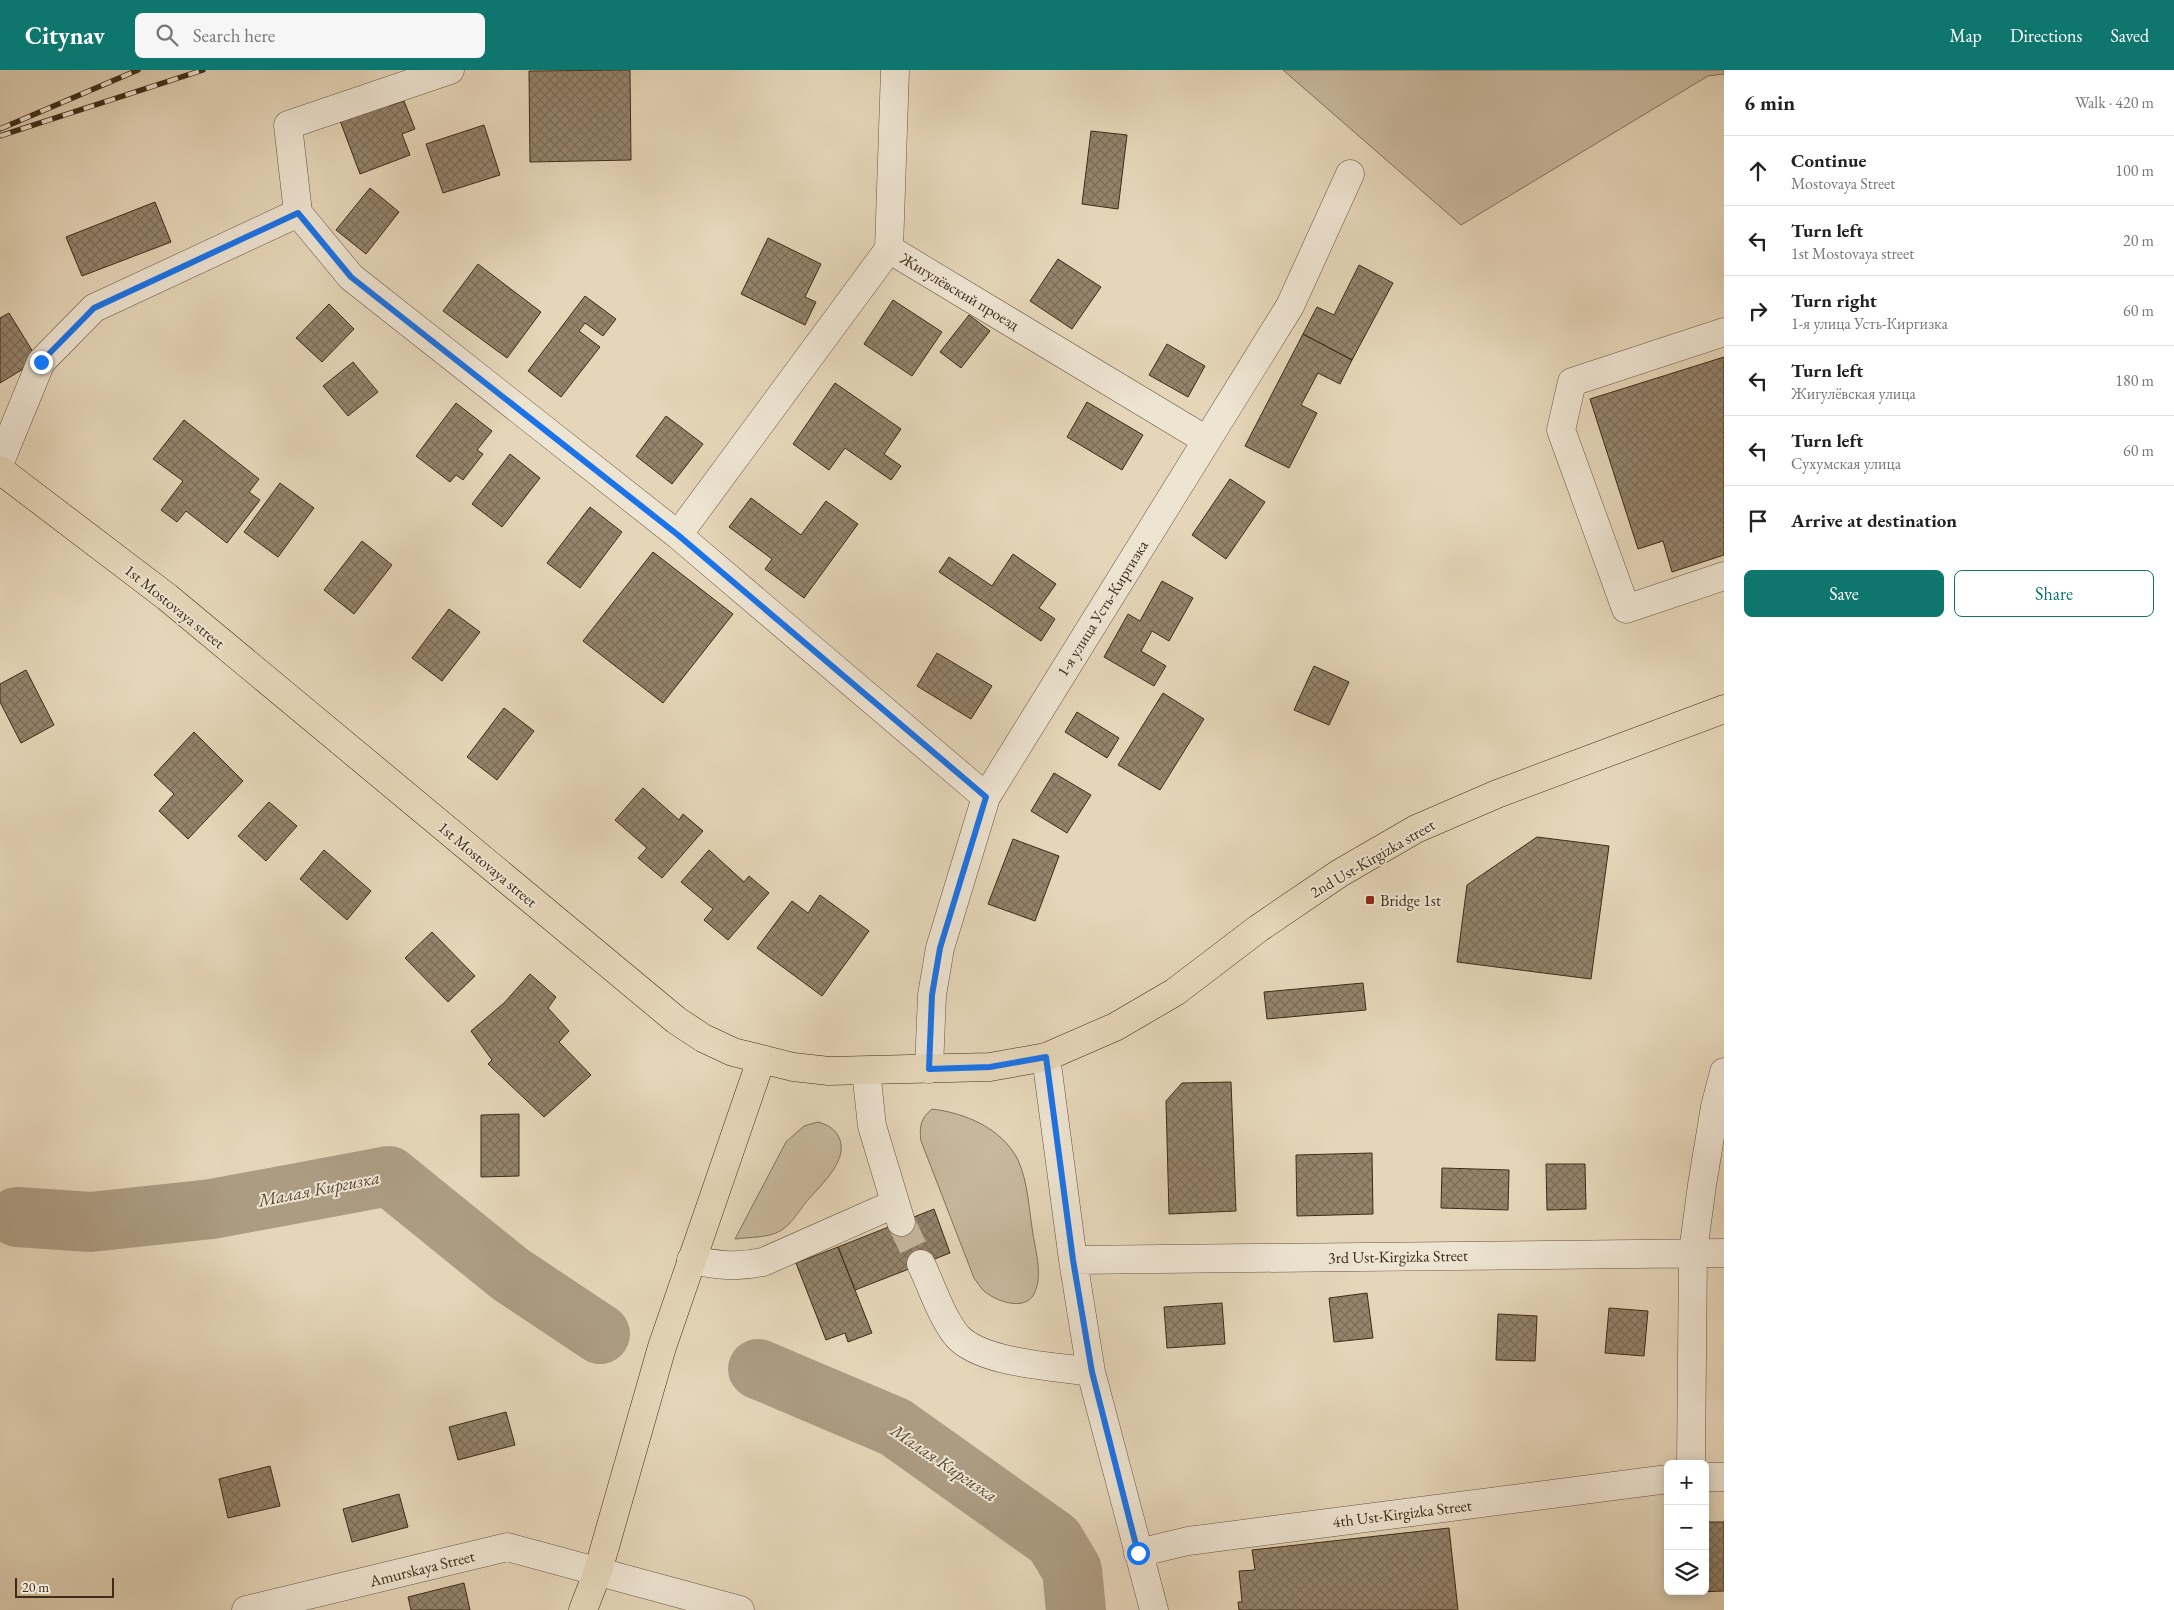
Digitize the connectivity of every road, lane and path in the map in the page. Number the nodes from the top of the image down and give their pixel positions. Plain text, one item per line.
1 (450, 70) edge
2 (895, 70) edge
3 (1350, 174) dead end
4 (298, 213) junction
5 (889, 249) junction
6 (1724, 332) edge
7 (1206, 440) junction
8 (0, 462) edge
9 (0, 470) edge
10 (678, 535) junction
11 (1724, 576) edge
12 (1724, 710) edge
13 (986, 797) junction
14 (1046, 1057) junction
15 (761, 1060) junction
16 (929, 1069) junction
17 (866, 1071) junction
18 (1724, 1072) edge
19 (1693, 1252) junction
20 (1724, 1253) edge
21 (691, 1260) junction
22 (1073, 1260) junction
23 (921, 1264) tunnel mouth
24 (1092, 1372) junction
25 (1691, 1460) edge
26 (1709, 1476) edge
27 (1724, 1477) edge
28 (1664, 1480) edge
29 (1138, 1553) junction
30 (598, 1571) junction
31 (246, 1610) edge
32 (583, 1610) edge
33 (740, 1610) edge
34 (1154, 1610) edge

1 - 4 street
2 - 5 street
3 - 7 street, 1-я улица Усть-Киргизка
4 - 8 street
4 - 10 street
5 - 7 street, Жигулёвский проезд
5 - 10 street, Жигулёвский проезд
6 - 11 street
7 - 13 street, 1-я улица Усть-Киргизка
9 - 15 main road, 1st Mostovaya street
10 - 13 street
12 - 14 main road, 2nd Ust-Kirgizka street
13 - 16 street, 1-я улица Усть-Киргизка
14 - 16 main road, 1st Mostovaya street
14 - 22 street
15 - 17 main road, 1st Mostovaya street
15 - 21 main road
16 - 17 main road, 1st Mostovaya street
17 - 21 street
18 - 19 street
19 - 20 street, 3rd Ust-Kirgizka Street
19 - 22 street, 3rd Ust-Kirgizka Street
19 - 25 street
21 - 30 main road
22 - 24 street
23 - 24 street
24 - 29 street
26 - 27 street
28 - 29 street, 4th Ust-Kirgizka Street
29 - 34 street
30 - 31 street, Amurskaya Street
30 - 32 main road
30 - 33 street, Amurskaya Street

